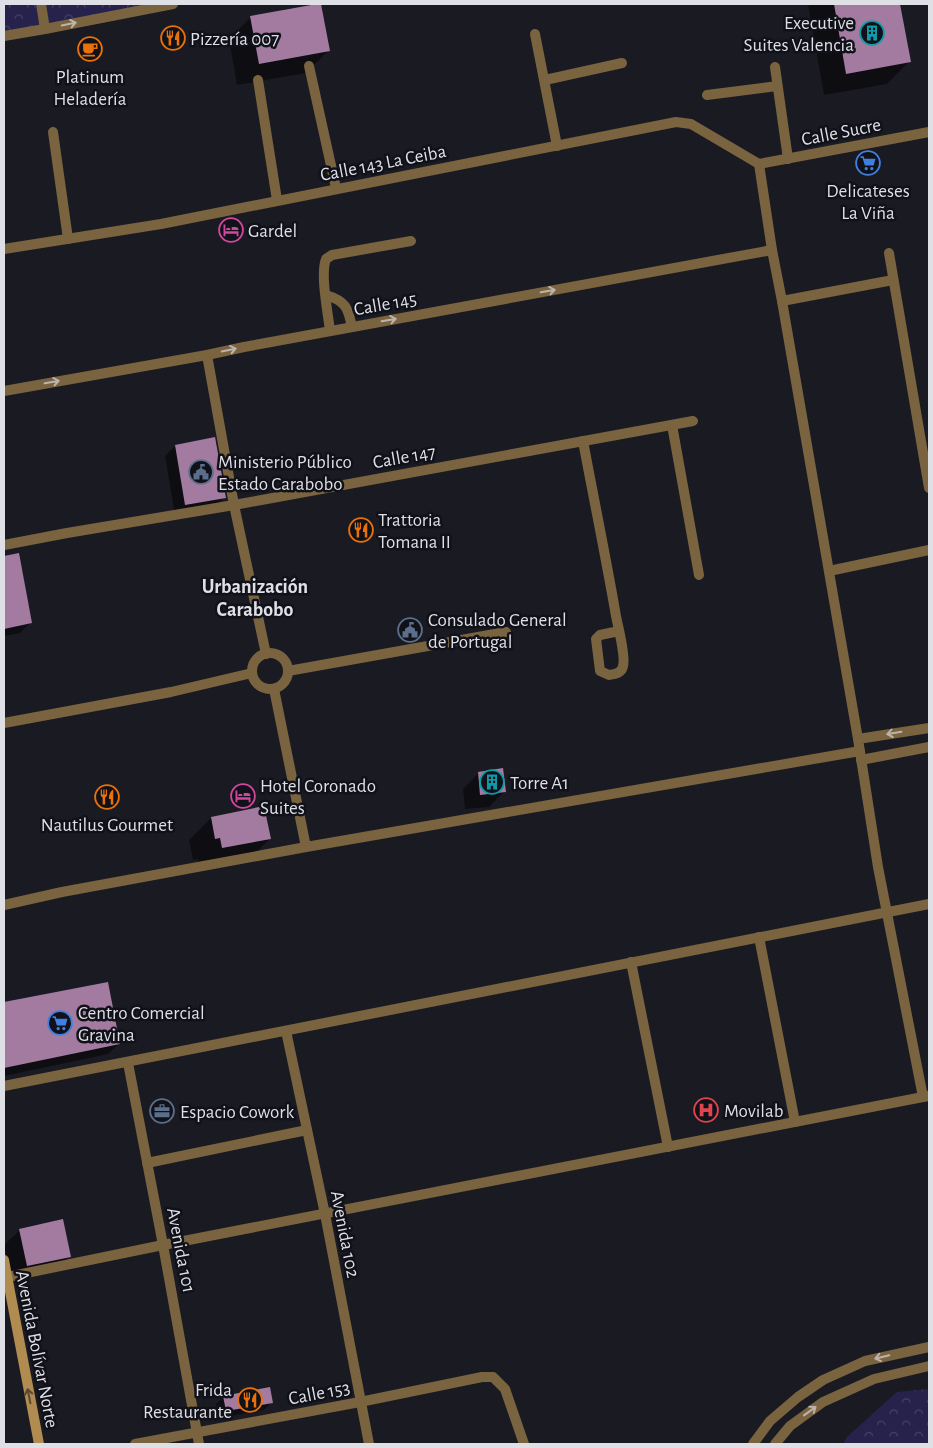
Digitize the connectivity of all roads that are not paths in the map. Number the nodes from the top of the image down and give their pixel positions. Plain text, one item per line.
1 (41, 4) edge
2 (173, 4) edge
3 (45, 29) junction
4 (535, 34) dead end
5 (4, 36) edge
6 (622, 63) dead end
7 (310, 66) dead end
8 (775, 67) dead end
9 (258, 80) dead end
10 (545, 80) junction
11 (777, 86) junction
12 (707, 95) dead end
13 (52, 132) dead end
14 (929, 132) edge
15 (557, 146) junction
16 (788, 158) junction
17 (759, 164) junction
18 (336, 188) junction
19 (277, 200) junction
20 (68, 239) junction
21 (411, 241) dead end
22 (4, 250) edge
23 (772, 250) junction
24 (889, 253) dead end
25 (893, 280) junction
26 (326, 296) junction
27 (782, 301) junction
28 (352, 327) junction
29 (330, 331) junction
30 (207, 355) junction
31 (4, 391) edge
32 (693, 421) dead end
33 (672, 425) junction
34 (583, 441) junction
35 (929, 488) edge
36 (234, 504) junction
37 (4, 545) edge
38 (929, 550) edge
39 (829, 571) junction
40 (699, 575) dead end
41 (619, 631) dead end
42 (506, 632) dead end
43 (266, 654) junction
44 (288, 671) junction
45 (252, 673) junction
46 (274, 689) junction
47 (4, 723) edge
48 (929, 728) edge
49 (858, 739) junction
50 (929, 747) edge
51 (860, 756) junction
52 (306, 847) junction
53 (4, 904) edge
54 (929, 904) edge
55 (887, 911) junction
56 (759, 937) junction
57 (630, 962) junction
58 (286, 1031) junction
59 (128, 1063) junction
60 (4, 1086) edge
61 (926, 1097) edge
62 (795, 1122) junction
63 (307, 1130) junction
64 (668, 1147) junction
65 (147, 1163) junction
66 (325, 1214) junction
67 (163, 1245) junction
68 (4, 1260) edge
69 (7, 1277) junction
70 (929, 1348) edge
71 (929, 1366) edge
72 (360, 1402) junction
73 (197, 1433) junction
74 (39, 1444) edge
75 (135, 1444) edge
76 (199, 1444) edge
77 (369, 1444) edge
78 (524, 1444) edge
79 (753, 1444) edge
80 (775, 1444) edge

1 - 3 street
3 -> 2 street
3 - 5 street
4 - 10 street
6 - 10 street
7 - 18 street
8 - 11 street
9 - 19 street
10 - 15 street
11 - 12 street
11 - 16 street
13 - 20 street
14 - 16 street, Calle Sucre
15 - 17 street, Calle 143 La Ceiba
15 - 18 street, Calle 143 La Ceiba
16 - 17 street, Calle Sucre
17 - 23 street
18 - 19 street, Calle 143 La Ceiba
19 - 20 street, Calle 143 La Ceiba
20 - 22 street, Calle 143 La Ceiba
21 - 26 street
23 - 27 street
28 -> 23 street, Calle 145
24 - 25 street
25 - 27 street
25 - 35 street
26 - 28 street
26 - 29 street
27 - 39 street
28 - 29 street, Calle 145
30 -> 29 street, Calle 145
31 -> 30 street, Calle 145
30 - 36 street
32 - 33 street, Calle 147
33 - 34 street, Calle 147
33 - 40 street
34 - 36 street, Calle 147
34 - 41 street
36 - 37 street, Calle 147
36 - 43 street
38 - 39 street
39 - 49 street
42 - 44 street
43 - 44 street
43 - 45 street
44 - 46 street
45 - 46 street
45 - 47 street
46 - 52 street
48 -> 49 street
49 - 51 street
50 - 51 street
51 - 52 street
51 - 55 street
52 - 53 street
54 - 55 street
55 - 56 street
55 - 61 street
56 - 57 street
56 - 62 street
57 - 58 street
57 - 64 street
58 - 59 street
58 - 63 street, Avenida 102
59 - 60 street
59 - 65 street, Avenida 101
61 - 62 street
62 - 64 street
63 - 65 street
63 - 66 street, Avenida 102
64 - 66 street
65 - 67 street, Avenida 101
66 - 67 street
66 - 72 street, Avenida 102
67 - 69 street
67 - 73 street, Avenida 101
68 - 69 main road, Avenida Bolívar Norte
74 -> 69 main road, Avenida Bolívar Norte
70 -> 79 street
80 -> 71 street
72 - 73 street, Calle 153
72 - 77 street, Avenida 102
72 - 78 street, Calle 153
73 - 75 street, Calle 153
73 - 76 street, Avenida 101

